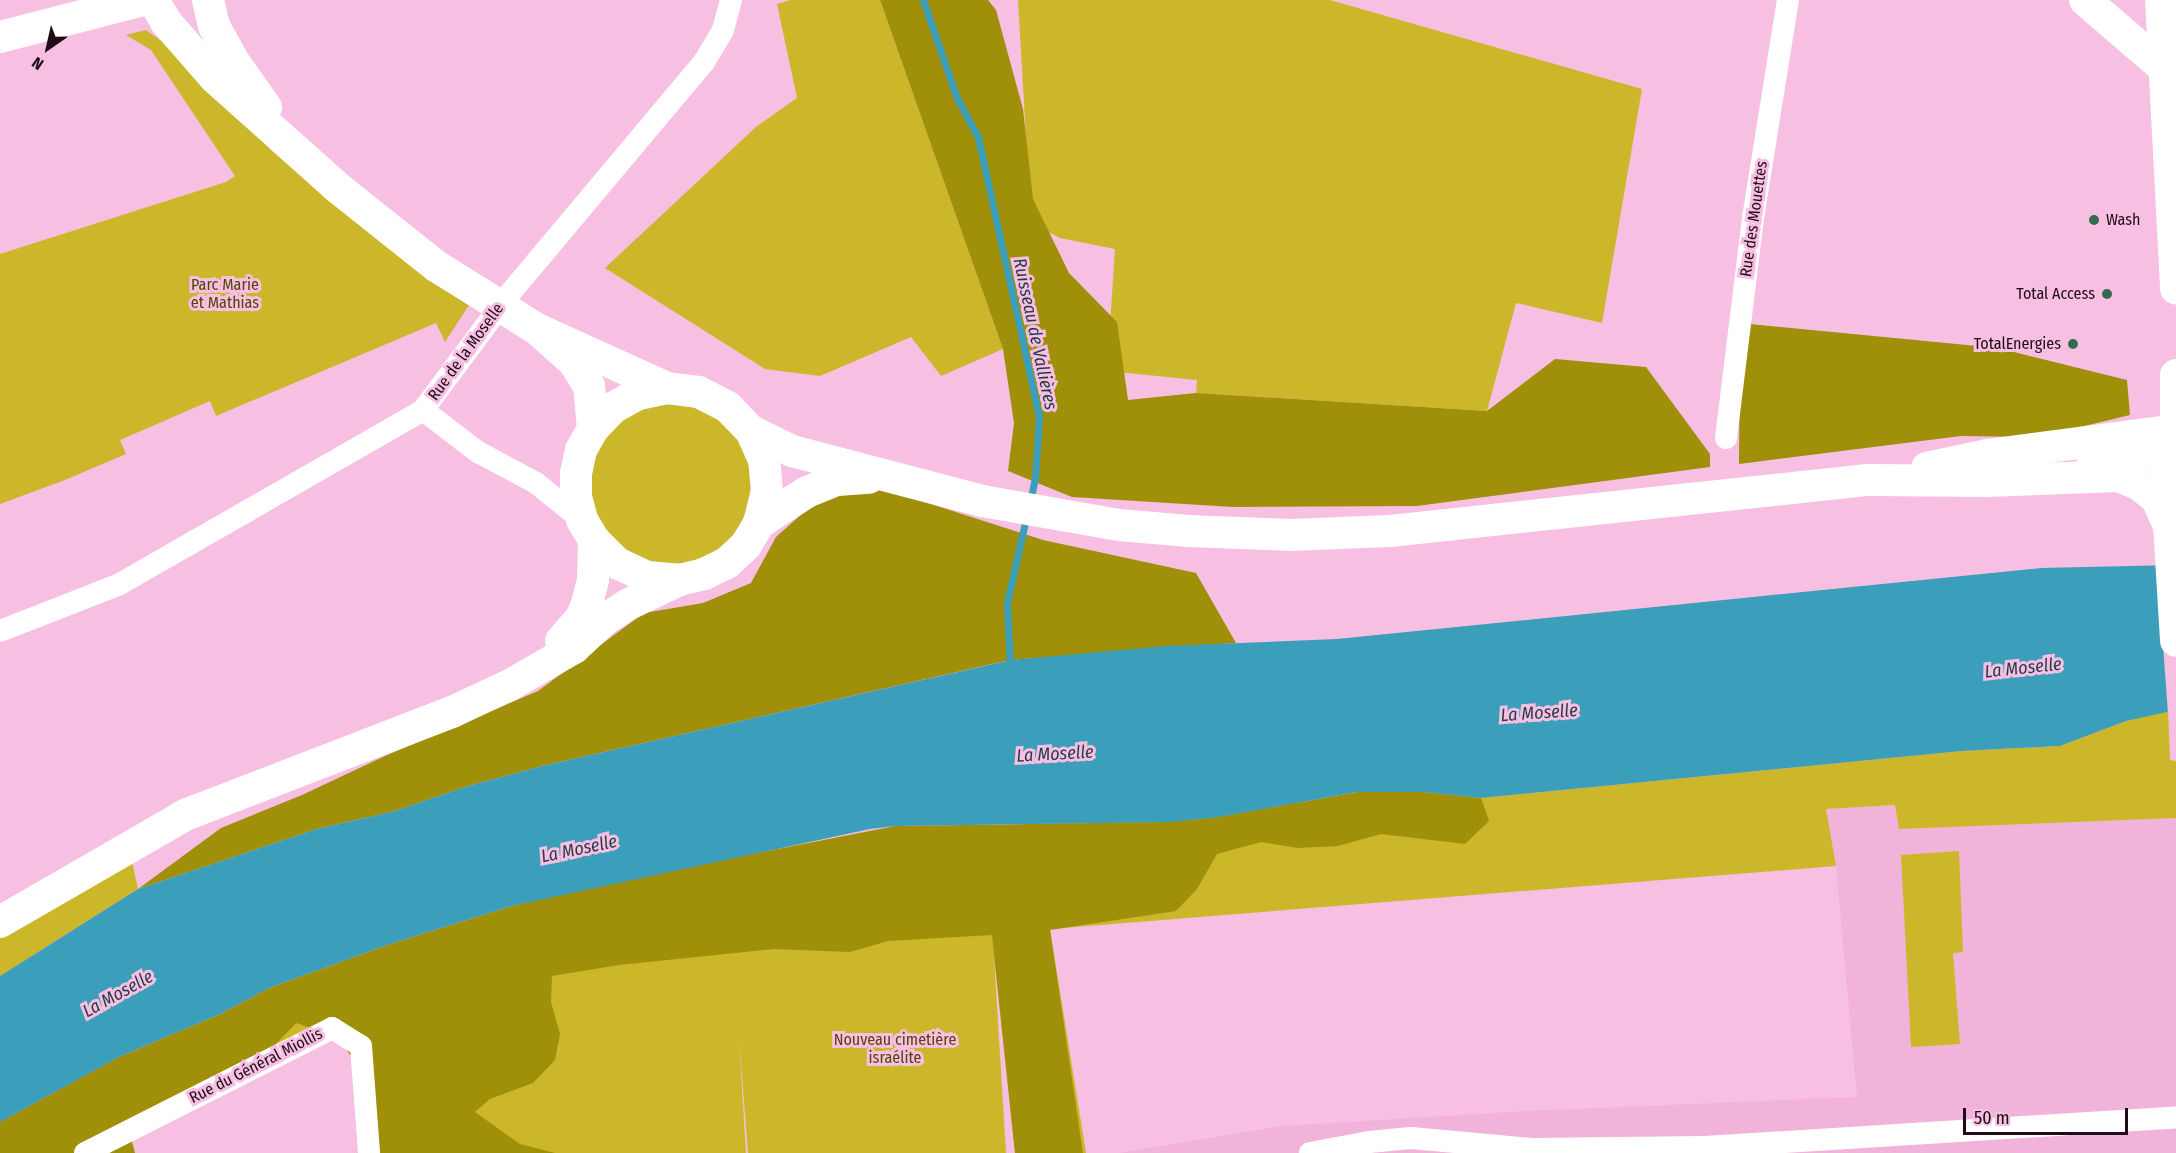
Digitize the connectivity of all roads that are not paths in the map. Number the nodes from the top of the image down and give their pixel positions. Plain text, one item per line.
1 (143, 0) edge
2 (153, 0) edge
3 (208, 0) edge
4 (731, 0) edge
5 (1788, 0) edge
6 (2085, 0) edge
7 (2162, 0) edge
8 (2176, 2) edge
9 (0, 37) edge
10 (2164, 68) junction
11 (296, 149) junction
12 (2176, 289) edge
13 (537, 329) junction
14 (2176, 375) edge
15 (667, 388) junction
16 (423, 410) junction
17 (593, 429) junction
18 (751, 431) junction
19 (1726, 438) dead end
20 (2174, 440) edge
21 (891, 477) junction
22 (1870, 480) junction
23 (1987, 481) junction
24 (759, 524) junction
25 (2168, 524) junction
26 (588, 530) junction
27 (679, 580) junction
28 (0, 631) edge
29 (2176, 641) edge
30 (529, 675) junction
31 (0, 922) edge
32 (2176, 1116) edge
33 (85, 1153) edge
34 (369, 1153) edge
35 (1310, 1153) edge

1 - 9 main road
2 - 11 main road
3 - 11 main road
4 - 16 street, Rue de la Moselle
5 - 19 street, Rue des Mouettes
6 - 10 main road
7 - 8 main road
7 - 10 main road
10 - 12 main road
11 - 13 main road
13 - 15 main road
13 - 17 main road
14 - 20 main road
15 - 17 main road
15 - 18 main road
16 - 26 street
16 - 28 street, Rue de la Moselle
17 - 26 main road
18 - 21 main road
18 - 24 main road
20 - 22 main road
20 - 23 main road
20 - 25 main road
21 - 22 main road
21 - 24 main road
22 - 23 main road
23 - 25 main road
24 - 27 main road
25 - 29 main road
26 - 27 main road
26 - 30 main road
27 - 30 main road
30 - 31 main road
32 - 35 street
33 - 34 street, Rue du Général Miollis

